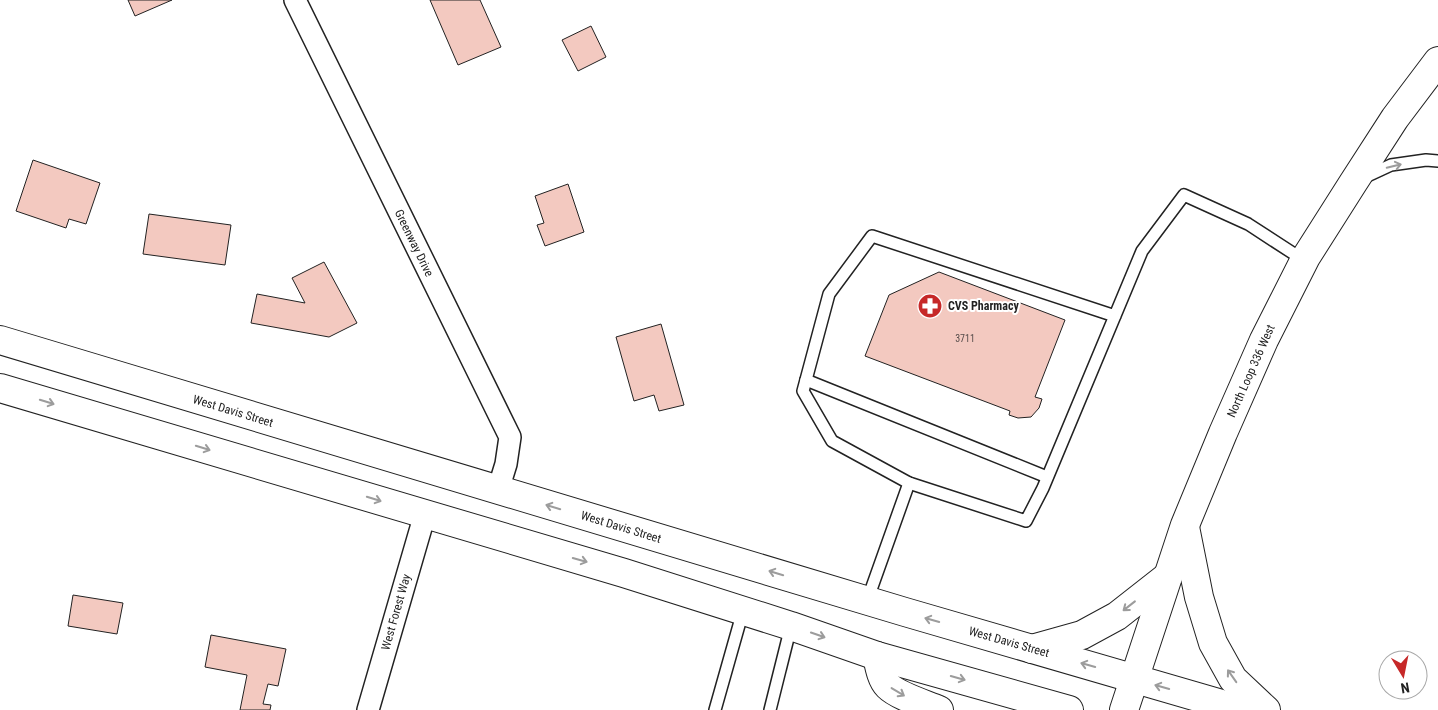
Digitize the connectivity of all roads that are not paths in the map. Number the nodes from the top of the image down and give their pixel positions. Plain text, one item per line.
1 (295, 0) edge
2 (1438, 61) edge
3 (1438, 161) edge
4 (1353, 183) junction
5 (1304, 261) junction
6 (1115, 316) junction
7 (0, 340) edge
8 (806, 380) junction
9 (0, 388) edge
10 (1047, 477) junction
11 (909, 483) junction
12 (498, 490) junction
13 (425, 514) junction
14 (1185, 525) junction
15 (1168, 576) junction
16 (867, 601) junction
17 (743, 611) junction
18 (791, 626) junction
19 (1032, 649) junction
20 (877, 656) junction
21 (1135, 679) junction
22 (368, 710) edge
23 (715, 710) edge
24 (770, 710) edge
25 (939, 710) edge
26 (1069, 710) edge
27 (1124, 710) edge
28 (1242, 710) edge
29 (1266, 710) edge

1 - 12 street, Greenway Drive
2 - 4 main road, North Loop 336 West
4 -> 3 lane
4 - 5 main road, North Loop 336 West
5 - 6 lane
5 - 14 main road, North Loop 336 West
6 - 8 lane
6 - 10 lane
7 - 12 main road, West Davis Street
8 - 10 lane
8 - 11 lane
9 -> 13 main road
10 - 11 lane
11 - 16 lane
16 -> 12 main road, West Davis Street
13 -> 17 main road
13 - 22 street, West Forest Way
14 - 15 main road, North Loop 336 West
29 -> 14 main road
15 -> 19 main road
15 - 21 main road, North Loop 336 West
19 -> 16 main road, West Davis Street
17 - 18 main road
17 - 23 lane
18 -> 20 main road
18 - 24 lane
21 -> 19 main road, West Davis Street
20 -> 25 main road
20 -> 26 main road
21 - 27 main road, North Loop 336 West
28 -> 21 main road, West Davis Street

